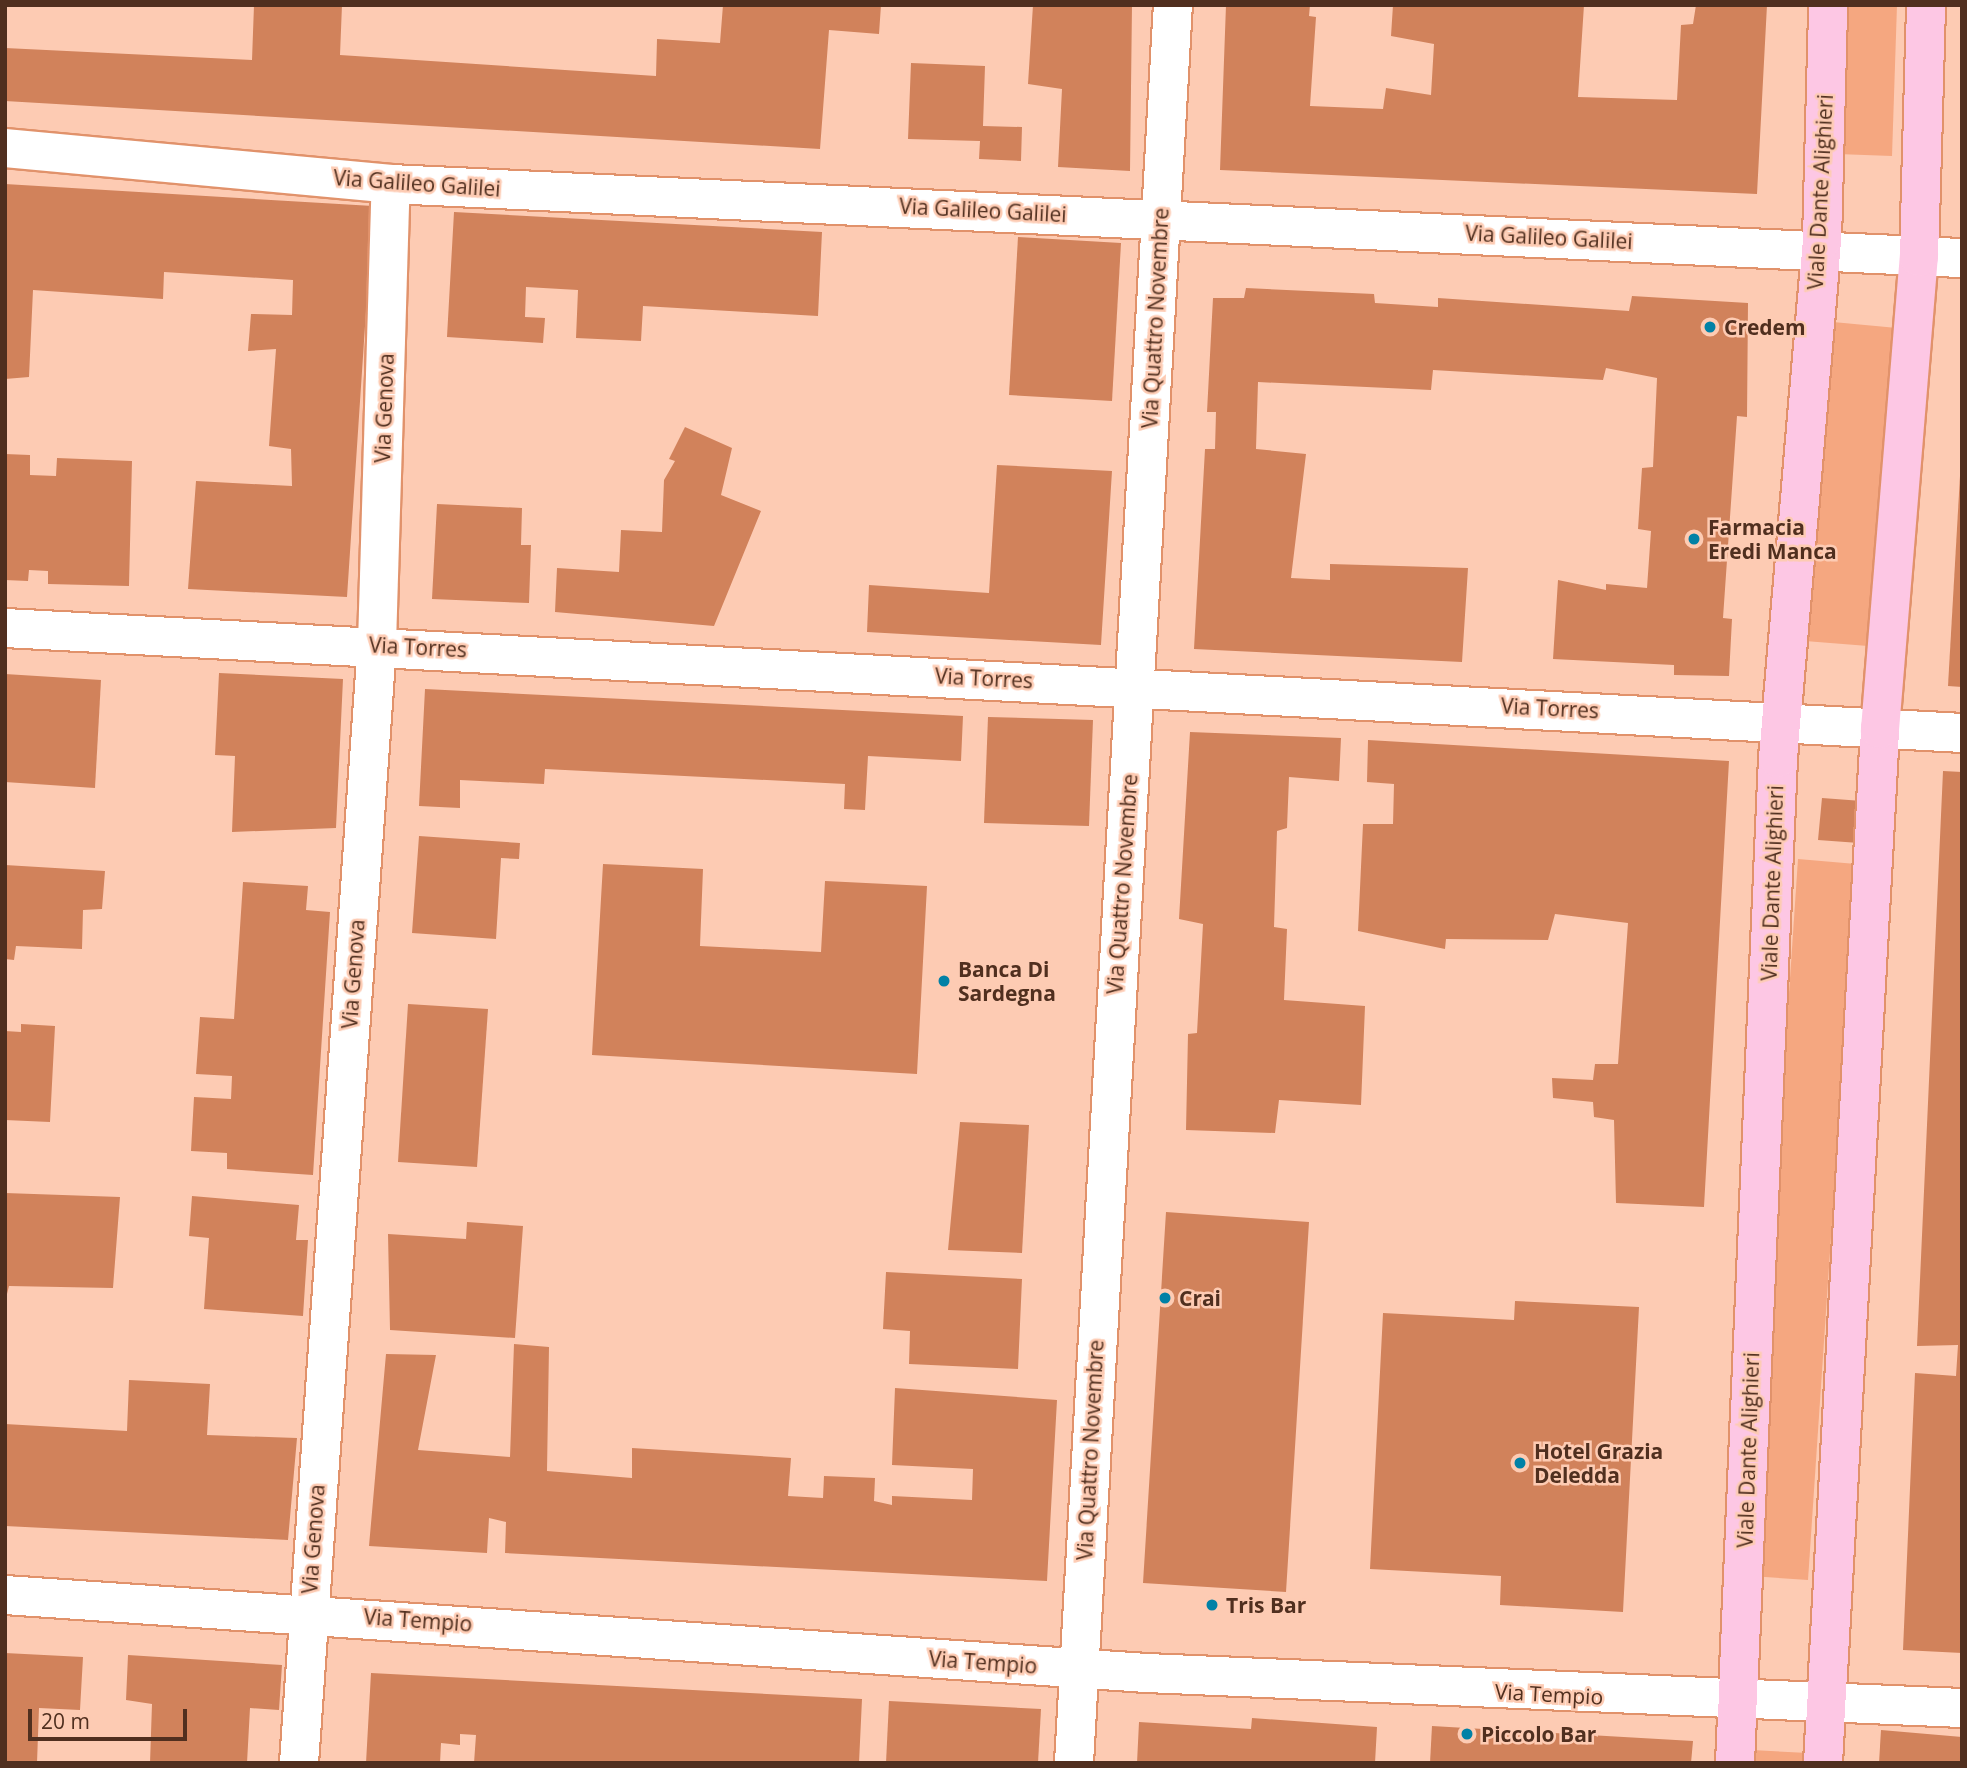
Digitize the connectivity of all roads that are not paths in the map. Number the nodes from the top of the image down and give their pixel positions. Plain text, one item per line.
1 (1173, 5) edge
2 (1828, 5) edge
3 (1926, 5) edge
4 (5, 148) edge
5 (391, 184) junction
6 (1160, 218) junction
7 (1818, 249) junction
8 (1919, 257) junction
9 (1962, 258) edge
10 (5, 628) edge
11 (377, 645) junction
12 (1136, 686) junction
13 (1780, 720) junction
14 (1880, 729) junction
15 (1962, 733) edge
16 (5, 1595) edge
17 (307, 1612) junction
18 (1077, 1669) junction
19 (1737, 1704) junction
20 (1825, 1707) junction
21 (1962, 1709) edge
22 (299, 1763) edge
23 (1074, 1763) edge
24 (1735, 1763) edge
25 (1823, 1763) edge

1 - 6 street, Via Quattro Novembre
2 - 7 main road, Viale Dante Alighieri
3 - 8 main road
4 - 5 street, Via Galileo Galilei
5 - 6 street, Via Galileo Galilei
5 - 11 street, Via Genova
6 - 7 street, Via Galileo Galilei
6 - 12 street, Via Quattro Novembre
7 - 8 street, Via Galileo Galilei
7 - 13 main road, Viale Dante Alighieri
8 - 9 street, Via Galileo Galilei
8 - 14 main road
10 - 11 street, Via Torres
11 - 12 street, Via Torres
11 - 17 street, Via Genova
12 - 13 street, Via Torres
12 - 18 street, Via Quattro Novembre
13 - 14 street, Via Torres
13 - 19 main road, Viale Dante Alighieri
14 - 15 street, Via Torres
14 - 20 main road
16 - 17 street, Via Tempio
17 - 18 street, Via Tempio
17 - 22 street, Via Genova
18 - 19 street, Via Tempio
18 - 23 street, Via Quattro Novembre
19 - 20 street, Via Tempio
19 - 24 main road, Viale Dante Alighieri
20 - 21 street, Via Tempio
20 - 25 main road

